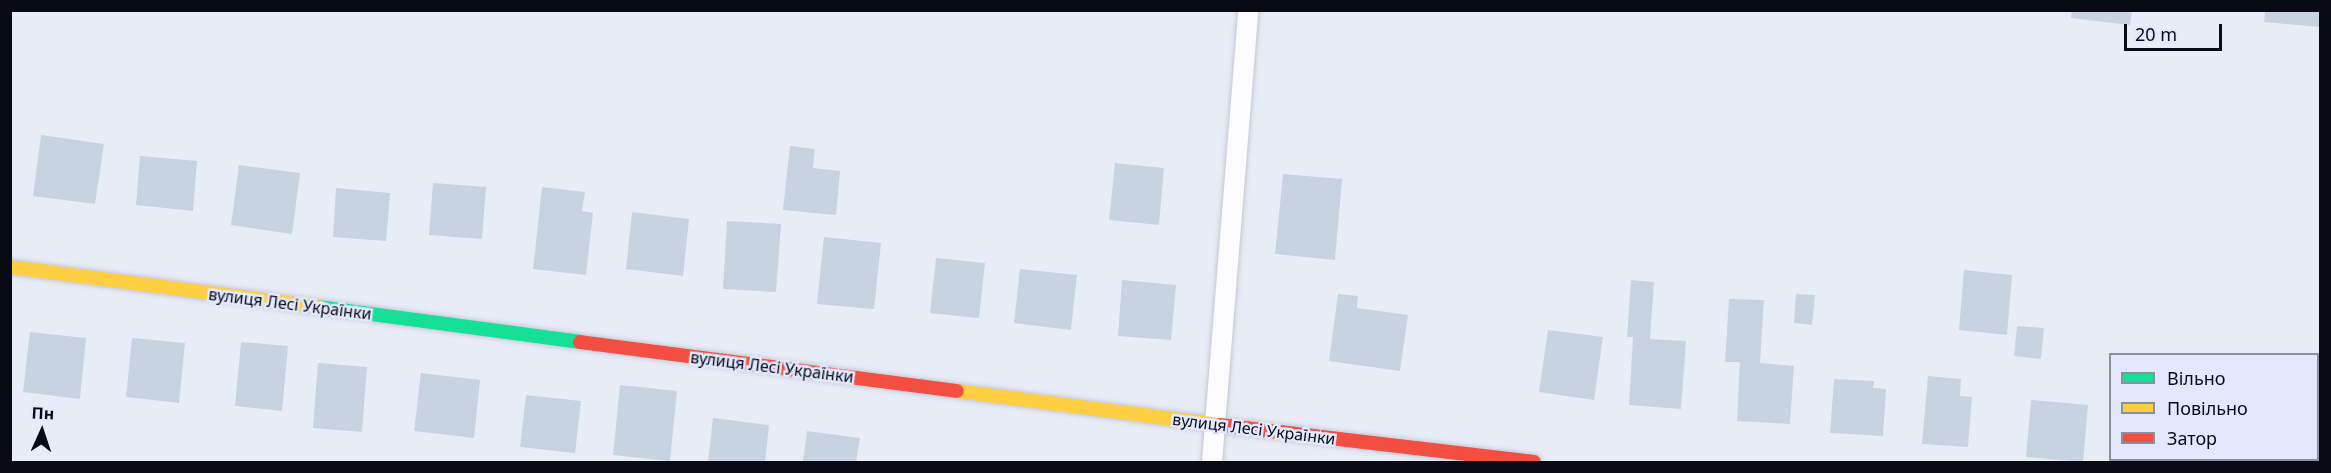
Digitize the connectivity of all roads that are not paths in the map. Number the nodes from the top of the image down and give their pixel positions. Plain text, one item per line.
1 (1248, 10) edge
2 (10, 267) edge
3 (1216, 425) junction
4 (1212, 462) edge
5 (1534, 462) edge

1 - 3 lane
2 - 3 street, вулиця Лесі Українки
3 - 4 lane
3 - 5 street, вулиця Лесі Українки

